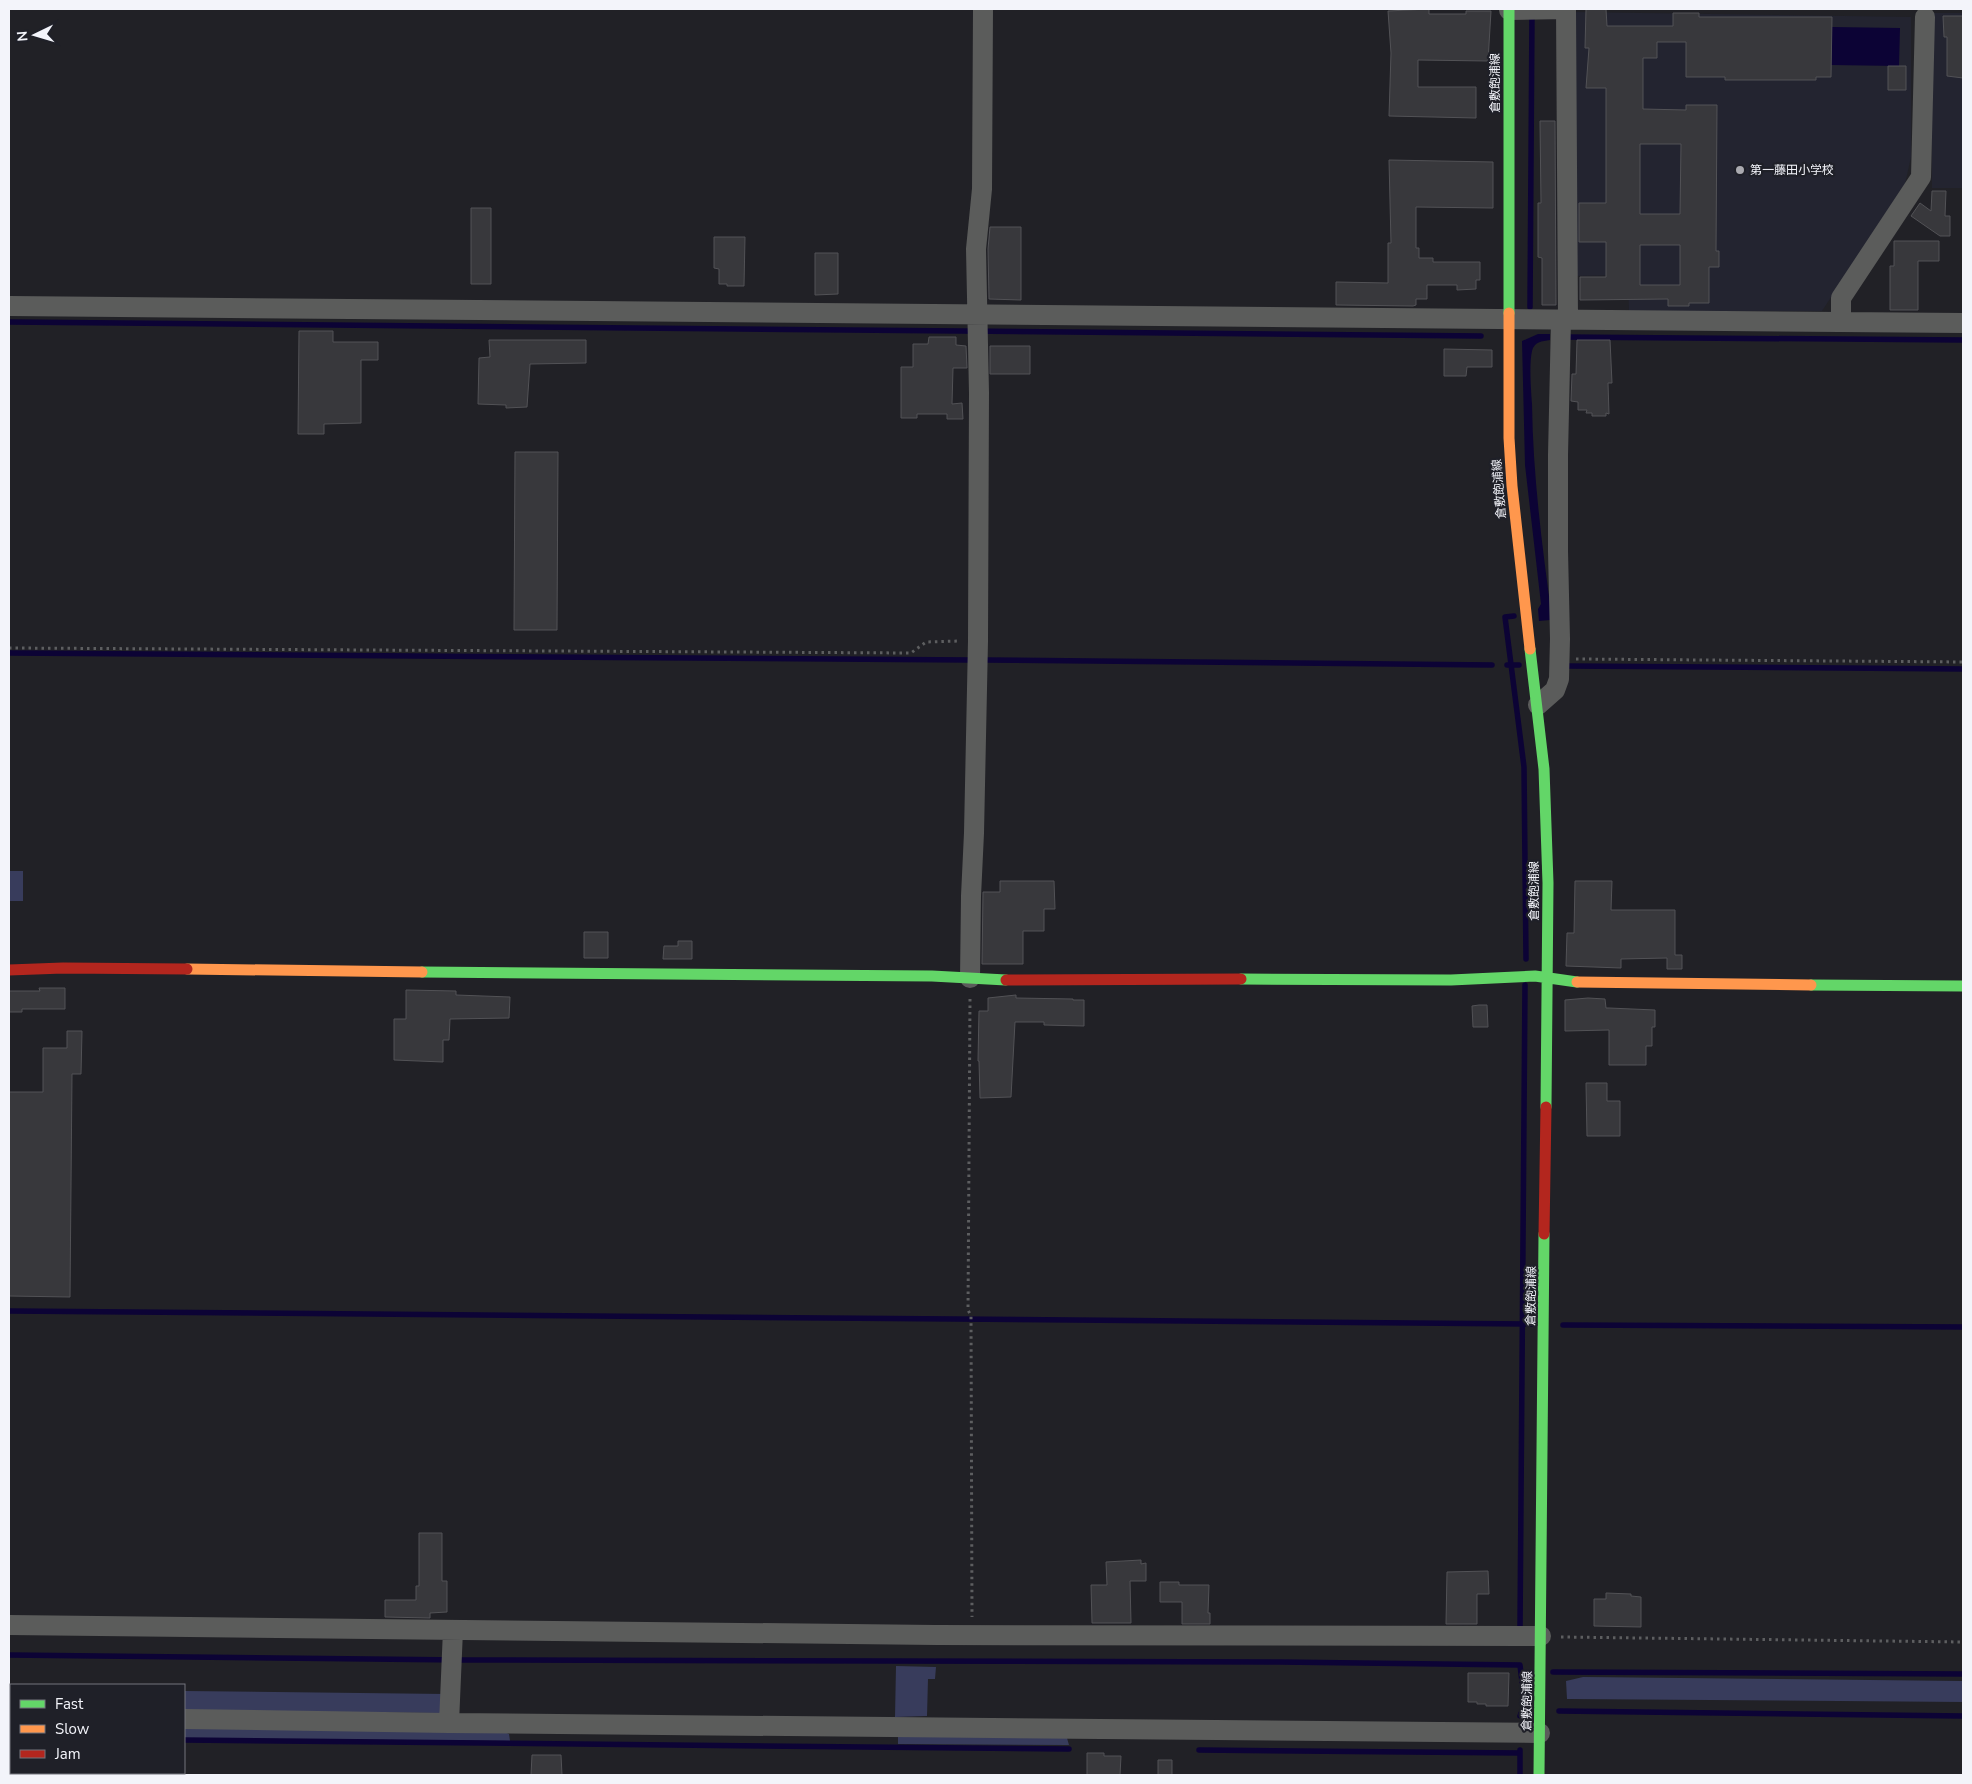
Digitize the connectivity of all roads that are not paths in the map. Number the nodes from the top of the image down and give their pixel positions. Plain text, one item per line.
1 (984, 9) edge
2 (1566, 9) edge
3 (1522, 10) edge
4 (1925, 17) dead end
5 (9, 306) edge
6 (1508, 320) junction
7 (1841, 322) junction
8 (1963, 323) edge
9 (977, 326) junction
10 (1563, 329) junction
11 (1538, 705) junction
12 (9, 970) edge
13 (1547, 978) junction
14 (970, 985) junction
15 (1963, 986) edge
16 (9, 1625) edge
17 (453, 1630) junction
18 (1542, 1636) junction
19 (185, 1719) edge
20 (449, 1723) junction
21 (1540, 1733) junction
22 (1539, 1775) edge

1 - 9 street
2 - 3 street
2 - 10 street
3 - 6 street, 倉敷飽浦線
4 - 7 street
5 - 9 street
6 - 9 street
6 - 10 street
6 - 11 street, 倉敷飽浦線
7 - 8 street
7 - 10 street
9 - 14 street
10 - 11 street
11 - 13 street, 倉敷飽浦線
12 - 14 street
13 - 14 street
13 - 15 street
13 - 18 street, 倉敷飽浦線
16 - 17 street
17 - 18 street
17 - 20 street
18 - 21 street, 倉敷飽浦線
19 - 20 street
20 - 21 street
21 - 22 street, 倉敷飽浦線

